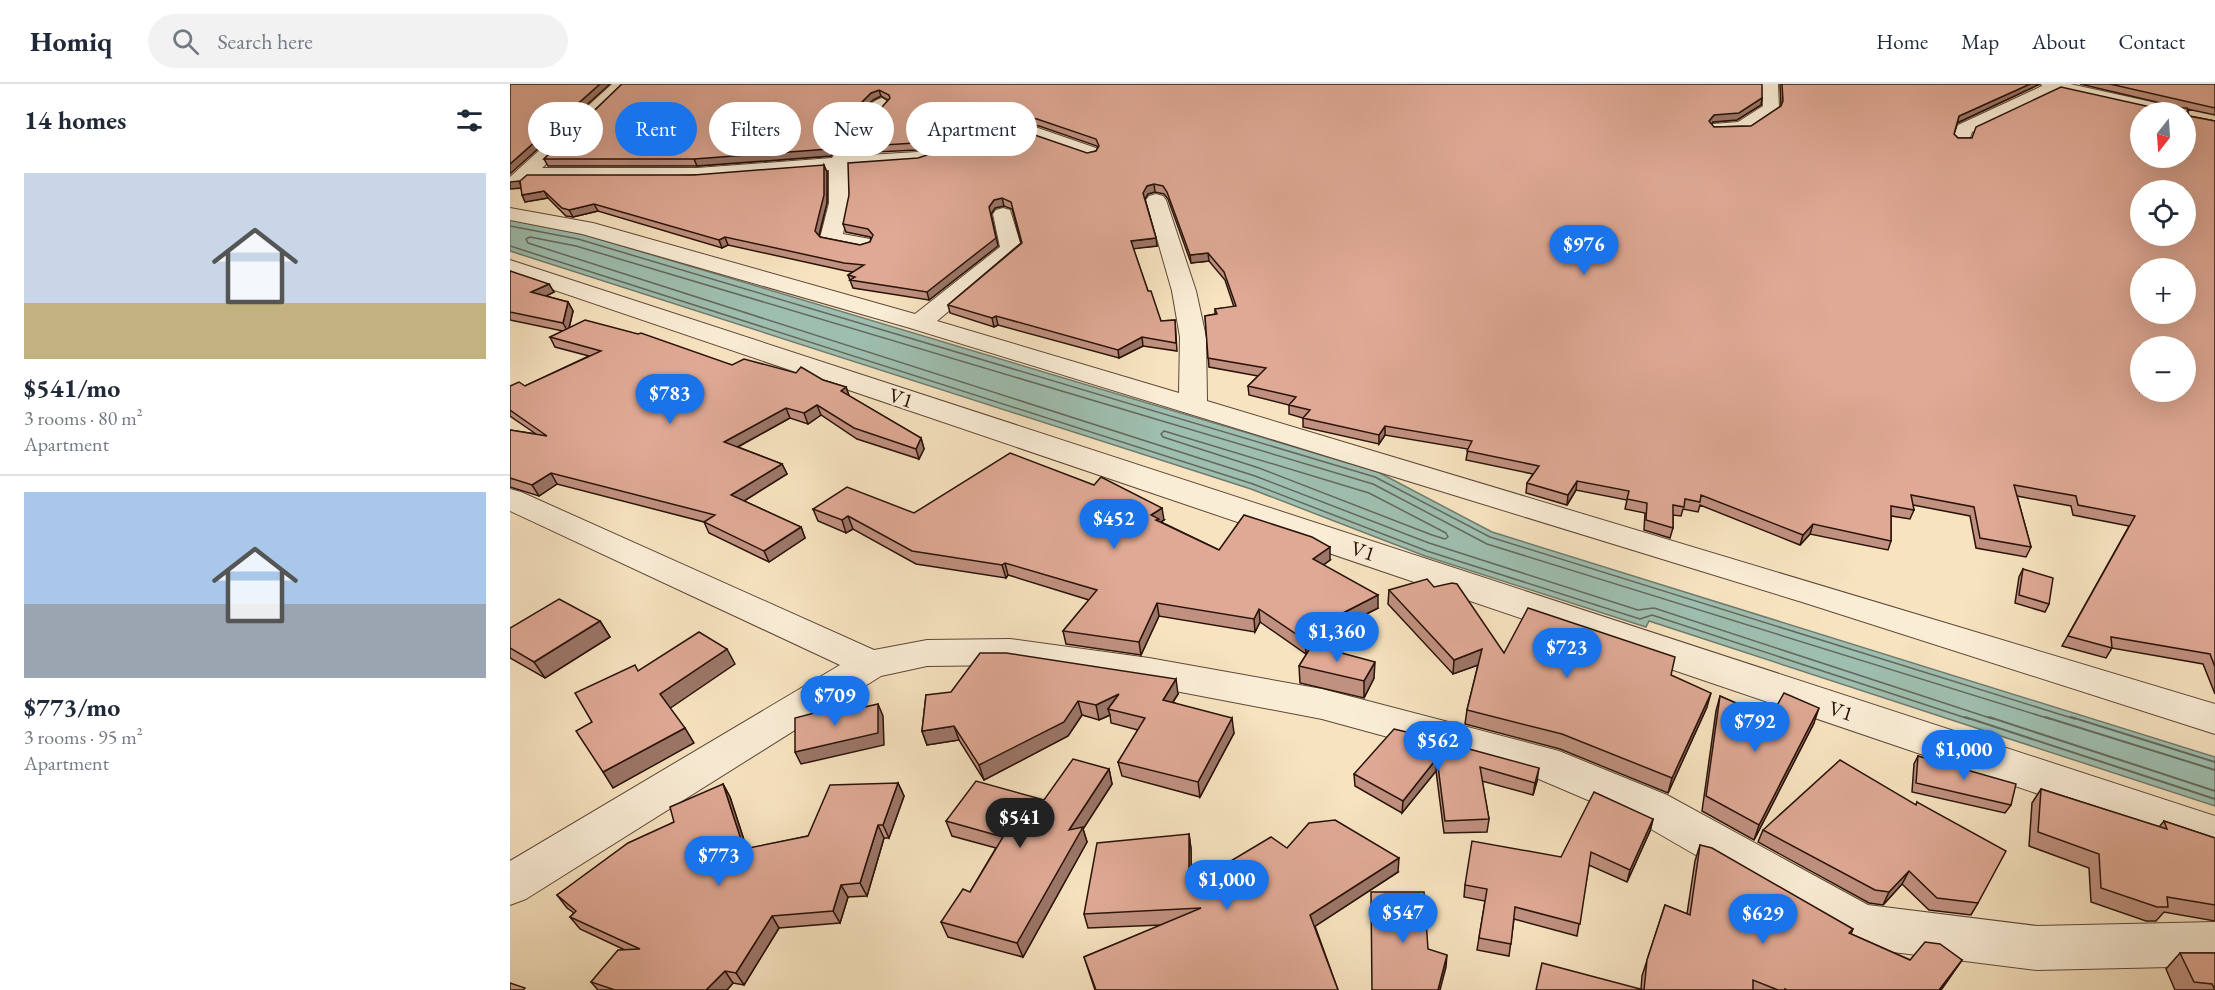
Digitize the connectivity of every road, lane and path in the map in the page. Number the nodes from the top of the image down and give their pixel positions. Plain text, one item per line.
1 (621, 84) edge
2 (1770, 84) edge
3 (2055, 85) edge
4 (2130, 102) edge
5 (1719, 128) edge
6 (1962, 139) edge
7 (1089, 152) edge
8 (843, 156) edge
9 (838, 164) junction
10 (526, 174) junction
11 (510, 187) edge
12 (1156, 200) dead end
13 (510, 214) edge
14 (1003, 214) dead end
15 (862, 244) edge
16 (510, 267) edge
17 (919, 323) junction
18 (1193, 407) junction
19 (510, 499) edge
20 (871, 664) junction
21 (2215, 719) edge
22 (2215, 835) edge
23 (510, 885) edge
24 (2215, 944) edge

1 - 10 street
2 - 5 street
3 - 4 street
3 - 6 street
7 - 9 street
8 - 9 street
9 - 10 street
9 - 15 street
10 - 11 street
12 - 18 street
13 - 17 street
14 - 17 street
16 - 22 street, V1
17 - 18 street
18 - 21 street
19 - 20 street
20 - 23 street
20 - 24 street

